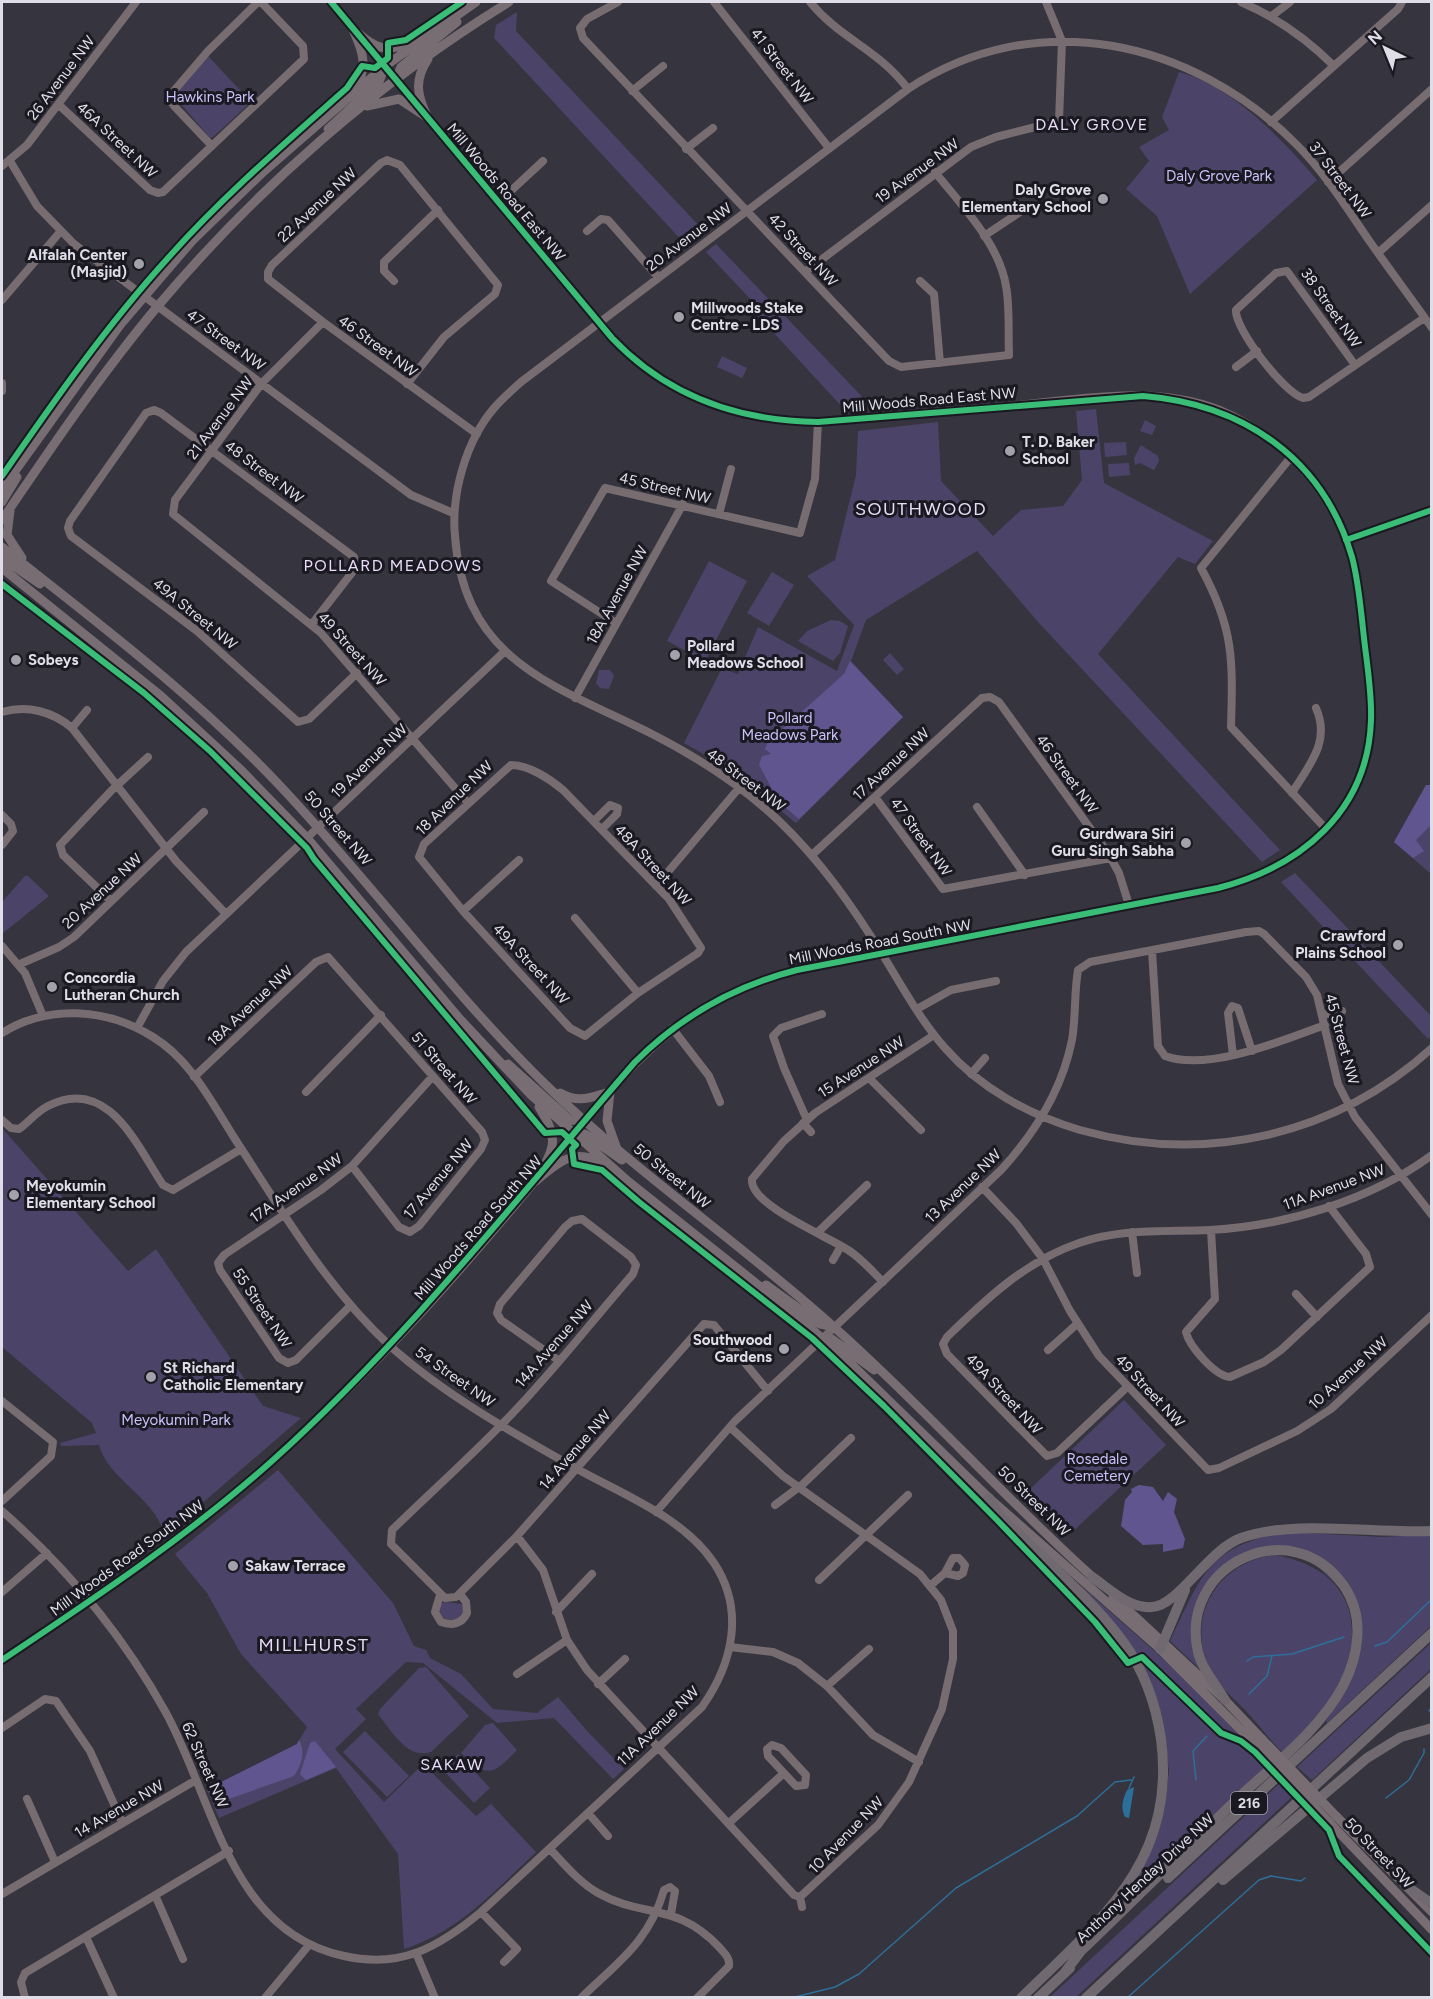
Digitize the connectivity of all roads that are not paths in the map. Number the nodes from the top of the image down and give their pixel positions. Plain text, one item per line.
1 (136, 2) edge
2 (331, 2) edge
3 (477, 2) edge
4 (509, 2) edge
5 (618, 2) edge
6 (714, 2) edge
7 (810, 2) edge
8 (1046, 2) edge
9 (1241, 2) edge
10 (1290, 2) edge
11 (1402, 2) edge
12 (264, 3) edge
13 (1273, 15) junction
14 (353, 29) junction
15 (429, 36) junction
16 (1062, 41) junction
17 (432, 52) junction
18 (385, 66) junction
19 (663, 66) dead end
20 (1334, 66) junction
21 (396, 79) junction
22 (908, 89) junction
23 (1431, 89) edge
24 (632, 91) junction
25 (350, 96) junction
26 (58, 104) junction
27 (362, 108) junction
28 (428, 118) junction
29 (1272, 122) junction
30 (713, 128) dead end
31 (212, 146) junction
32 (829, 148) junction
33 (686, 149) junction
34 (302, 158) junction
35 (10, 161) junction
36 (543, 161) dead end
37 (2, 166) edge
38 (935, 172) junction
39 (1328, 182) junction
40 (499, 202) junction
41 (1431, 205) edge
42 (1026, 208) dead end
43 (438, 210) junction
44 (747, 210) junction
45 (587, 231) dead end
46 (60, 232) junction
47 (984, 236) junction
48 (1378, 253) junction
49 (805, 272) junction
50 (268, 276) joint
51 (658, 277) junction
52 (394, 281) dead end
53 (920, 281) dead end
54 (2, 284) edge
55 (10, 291) junction
56 (144, 296) junction
57 (2, 300) edge
58 (158, 306) junction
59 (1424, 318) junction
60 (323, 322) junction
61 (599, 322) junction
62 (1431, 328) edge
63 (1257, 351) junction
64 (940, 363) junction
65 (1355, 364) junction
66 (1236, 367) dead end
67 (262, 383) junction
68 (2, 384) edge
69 (407, 384) junction
70 (2, 391) edge
71 (818, 422) junction
72 (40, 434) junction
73 (477, 434) junction
74 (212, 451) junction
75 (1291, 457) junction
76 (731, 469) dead end
77 (2, 480) edge
78 (2, 489) edge
79 (6, 504) edge
80 (683, 504) junction
81 (1431, 510) edge
82 (172, 511) joint
83 (453, 513) junction
84 (719, 514) junction
85 (2, 520) edge
86 (69, 532) joint
87 (1346, 540) junction
88 (2, 547) edge
89 (2, 558) edge
90 (458, 567) joint
91 (2, 568) edge
92 (36, 574) junction
93 (2, 576) edge
94 (14, 579) junction
95 (70, 602) junction
96 (616, 623) junction
97 (312, 624) junction
98 (505, 651) junction
99 (357, 673) junction
100 (990, 697) joint
101 (575, 698) junction
102 (1317, 708) dead end
103 (87, 710) dead end
104 (2, 712) edge
105 (72, 728) junction
106 (412, 738) junction
107 (148, 757) dead end
108 (511, 765) joint
109 (117, 785) junction
110 (739, 788) junction
111 (1292, 793) junction
112 (875, 797) junction
113 (468, 802) junction
114 (977, 807) dead end
115 (204, 812) dead end
116 (2, 815) edge
117 (594, 821) junction
118 (318, 827) junction
119 (602, 829) junction
120 (1326, 829) junction
121 (307, 838) junction
122 (2, 845) edge
123 (166, 848) junction
124 (419, 853) joint
125 (812, 855) junction
126 (1111, 858) junction
127 (519, 860) dead end
128 (1025, 875) junction
129 (656, 886) junction
130 (111, 901) junction
131 (1129, 905) junction
132 (463, 911) junction
133 (226, 914) junction
134 (575, 918) dead end
135 (1262, 933) joint
136 (2, 946) edge
137 (1152, 951) junction
138 (882, 953) junction
139 (325, 957) joint
140 (20, 964) junction
141 (996, 981) dead end
142 (638, 993) junction
143 (917, 1010) junction
144 (1342, 1011) dead end
145 (822, 1014) dead end
146 (381, 1015) junction
147 (1323, 1015) junction
148 (43, 1016) junction
149 (1325, 1025) junction
150 (136, 1028) junction
151 (672, 1028) junction
152 (2, 1033) edge
153 (934, 1035) junction
154 (1431, 1048) edge
155 (1252, 1051) junction
156 (1233, 1055) junction
157 (494, 1058) junction
158 (985, 1058) dead end
159 (971, 1074) junction
160 (433, 1076) junction
161 (194, 1077) junction
162 (870, 1079) junction
163 (545, 1084) junction
164 (306, 1092) dead end
165 (610, 1092) junction
166 (531, 1095) junction
167 (720, 1102) dead end
168 (1348, 1106) junction
169 (1042, 1117) junction
170 (2, 1120) edge
171 (585, 1121) junction
172 (805, 1122) junction
173 (921, 1130) dead end
174 (811, 1132) dead end
175 (574, 1134) junction
176 (485, 1140) joint
177 (241, 1149) junction
178 (618, 1151) junction
179 (1431, 1155) edge
180 (352, 1166) junction
181 (642, 1172) junction
182 (1401, 1176) junction
183 (536, 1181) junction
184 (629, 1182) junction
185 (867, 1185) dead end
186 (982, 1187) junction
187 (1329, 1206) junction
188 (284, 1215) junction
189 (1431, 1215) edge
190 (1211, 1230) junction
191 (1132, 1232) junction
192 (817, 1233) junction
193 (842, 1246) junction
194 (1042, 1259) junction
195 (833, 1260) dead end
196 (218, 1263) joint
197 (1137, 1273) dead end
198 (745, 1275) junction
199 (883, 1282) junction
200 (1296, 1294) dead end
201 (351, 1305) junction
202 (1431, 1315) edge
203 (1317, 1317) junction
204 (1077, 1324) junction
205 (835, 1327) junction
206 (822, 1339) junction
207 (943, 1344) joint
208 (390, 1345) junction
209 (1048, 1350) dead end
210 (558, 1360) junction
211 (896, 1384) junction
212 (1127, 1387) junction
213 (768, 1391) junction
214 (2, 1401) edge
215 (501, 1425) junction
216 (730, 1427) junction
217 (851, 1438) dead end
218 (577, 1468) junction
219 (1210, 1470) joint
220 (797, 1487) junction
221 (908, 1496) dead end
222 (989, 1498) junction
223 (2, 1501) edge
224 (775, 1505) dead end
225 (2, 1511) edge
226 (656, 1512) junction
227 (1431, 1531) edge
228 (866, 1535) junction
229 (517, 1536) junction
230 (47, 1553) junction
231 (1198, 1570) junction
232 (945, 1573) dead end
233 (592, 1574) dead end
234 (1092, 1577) junction
235 (819, 1580) dead end
236 (931, 1585) junction
237 (2, 1592) edge
238 (440, 1595) junction
239 (458, 1596) junction
240 (91, 1601) junction
241 (556, 1612) junction
242 (1431, 1633) edge
243 (567, 1640) junction
244 (1161, 1645) junction
245 (730, 1647) junction
246 (869, 1649) dead end
247 (625, 1659) dead end
248 (2, 1660) edge
249 (517, 1674) dead end
250 (1431, 1677) edge
251 (598, 1684) junction
252 (827, 1686) junction
253 (1225, 1700) junction
254 (2, 1728) edge
255 (1431, 1728) edge
256 (1259, 1742) junction
257 (658, 1748) junction
258 (919, 1762) junction
259 (784, 1773) junction
260 (196, 1780) junction
261 (27, 1799) dead end
262 (588, 1813) junction
263 (1333, 1819) junction
264 (122, 1822) junction
265 (729, 1823) junction
266 (608, 1836) dead end
267 (550, 1850) junction
268 (229, 1851) junction
269 (55, 1862) junction
270 (1405, 1885) junction
271 (2, 1894) edge
272 (155, 1895) junction
273 (800, 1897) junction
274 (1431, 1904) edge
275 (802, 1907) dead end
276 (658, 1910) junction
277 (481, 1912) junction
278 (1431, 1912) edge
279 (671, 1914) junction
280 (1431, 1930) edge
281 (86, 1937) junction
282 (309, 1945) junction
283 (1137, 1950) junction
284 (417, 1953) junction
285 (183, 1959) dead end
286 (504, 1962) dead end
287 (1065, 1972) junction
288 (25, 1998) edge
289 (114, 1998) edge
290 (265, 1998) edge
291 (435, 1998) edge
292 (581, 1998) edge
293 (697, 1998) edge
294 (1021, 1998) edge
295 (1038, 1998) edge
296 (1086, 1998) edge

1 - 26 street, 26 Avenue NW
2 - 14 street, Mill Woods Road East NW
3 - 15 main road
3 - 21 main road
4 - 17 main road
5 - 24 street, 42 Street NW
6 - 32 street, 41 Street NW
7 - 22 street
8 - 16 street
9 - 13 street
10 - 13 street
11 - 20 street
12 - 31 street
12 - 31 street
13 - 20 street
14 - 15 main road
14 - 18 street, Mill Woods Road East NW
14 - 25 main road
15 - 18 main road
16 - 22 street, 20 Avenue NW
16 - 29 street, 37 Street NW
16 - 38 street, 19 Avenue NW
17 - 21 main road
17 - 28 main road
18 - 21 street, Mill Woods Road East NW
18 - 25 main road
18 - 34 main road
19 - 24 street
20 - 29 street
21 - 27 main road
21 - 28 street, Mill Woods Road East NW
22 - 32 street, 20 Avenue NW
23 - 39 street
24 - 33 street, 42 Street NW
25 - 56 main road
26 - 31 street, 46A Street NW
26 - 35 street, 26 Avenue NW
27 - 28 main road
27 - 34 main road
28 - 40 street, Mill Woods Road East NW
29 - 39 street, 37 Street NW
30 - 33 street
32 - 44 street, 20 Avenue NW
33 - 44 street, 42 Street NW
34 - 58 main road
35 - 37 street, 26 Avenue NW
35 - 46 street, 47 Street NW
36 - 40 street
38 - 47 street
38 - 49 street, 19 Avenue NW
39 - 48 street, 37 Street NW
40 - 61 street, Mill Woods Road East NW
41 - 48 street
42 - 47 street
43 - 50 street, 22 Avenue NW
43 - 52 street
43 - 69 street
44 - 49 street, 42 Street NW
44 - 51 street, 20 Avenue NW
45 - 51 street
46 - 55 street
46 - 56 street, 47 Street NW
47 - 64 street
48 - 59 street, 37 Street NW
49 - 64 street, 42 Street NW
50 - 60 street, 46 Street NW
51 - 61 street, 20 Avenue NW
53 - 64 street
54 - 55 street
55 - 57 street
56 - 58 street, 47 Street NW
56 - 72 main road
58 - 67 street, 47 Street NW
58 - 79 main road
59 - 62 street, 37 Street NW
59 - 65 street
60 - 67 street, 21 Avenue NW
60 - 69 street, 46 Street NW
61 - 71 street, Mill Woods Road East NW
61 - 73 street, 20 Avenue NW
63 - 65 street
63 - 65 street, 38 Street NW
63 - 66 street
67 - 74 street, 21 Avenue NW
67 - 83 street, 47 Street NW
68 - 70 street
69 - 73 street, 46 Street NW
71 - 75 street, Mill Woods Road East NW
71 - 84 street, 45 Street NW
72 - 77 main road
72 - 78 main road
72 - 79 main road
73 - 83 street, 20 Avenue NW
74 - 82 street, 21 Avenue NW
74 - 86 street, 48 Street NW
74 - 97 street, 48 Street NW
75 - 87 street, Mill Woods Road East NW
75 - 111 street
76 - 84 street, 45 Street NW
79 - 85 main road
79 - 92 main road
80 - 84 street, 45 Street NW
80 - 96 street, 18A Avenue NW
80 - 96 street, 45 Street NW
81 - 87 street
82 - 97 street, 49 Street NW
83 - 90 street, 20 Avenue NW
86 - 99 street, 49A Street NW
87 - 120 street, Mill Woods Road East NW
88 - 92 main road, 50 Street NW
89 - 95 main road
90 - 98 street, 48 Street NW
91 - 94 main road, 50 Street NW
92 - 95 main road, 50 Street NW
93 - 94 main road
94 - 121 main road, 50 Street NW
95 - 118 main road, 50 Street NW
96 - 101 street, 18A Avenue NW
97 - 99 street, 49 Street NW
98 - 101 street, 48 Street NW
98 - 106 street, 19 Avenue NW
99 - 106 street, 49 Street NW
100 - 112 street, 17 Avenue NW
100 - 126 street, 46 Street NW
101 - 110 street, 48 Street NW
102 - 111 street
103 - 105 street
104 - 105 street
105 - 109 street
106 - 113 street, 49 Street NW
106 - 118 street, 19 Avenue NW
107 - 109 street
108 - 113 street, 18 Avenue NW
108 - 117 street, 48A Street NW
109 - 123 street
109 - 130 street
110 - 125 street, 48 Street NW
110 - 129 street
111 - 120 street
112 - 125 street, 17 Avenue NW
112 - 128 street, 47 Street NW
113 - 124 street, 18 Avenue NW
114 - 128 street
115 - 123 street, 20 Avenue NW
116 - 122 street
117 - 119 street, 48A Street NW
117 - 119 street, 48A Street NW
118 - 121 street, 19 Avenue NW
118 - 163 main road, 50 Street NW
119 - 129 street, 48A Street NW
120 - 131 street, Mill Woods Road South NW
121 - 133 street, 19 Avenue NW
121 - 157 main road, 50 Street NW
123 - 130 street, 20 Avenue NW
123 - 133 street
124 - 132 street, 49A Street NW
125 - 138 street, 48 Street NW
126 - 128 street
126 - 131 street, 46 Street NW
127 - 132 street
129 - 142 street, 48A Street NW
130 - 140 street, 20 Avenue NW
131 - 138 street, Mill Woods Road South NW
132 - 142 street, 49A Street NW
133 - 150 street, 19 Avenue NW
134 - 142 street
135 - 137 street, 13 Avenue NW
135 - 147 street, 45 Street NW
136 - 140 street
137 - 156 street
137 - 169 street, 13 Avenue NW
138 - 143 street, 48 Street NW
138 - 151 street, Mill Woods Road South NW
139 - 146 street, 51 Street NW
139 - 161 street, 18A Avenue NW
140 - 148 street
141 - 143 street
143 - 153 street, 48 Street NW
144 - 147 street
145 - 172 street
146 - 160 street, 51 Street NW
146 - 164 street
147 - 149 street, 45 Street NW
148 - 150 street, 54 Street NW
148 - 152 street, 54 Street NW
149 - 155 street
149 - 168 street, 45 Street NW
150 - 161 street, 54 Street NW
151 - 165 street, Mill Woods Road South NW
151 - 167 street
153 - 159 street, 48 Street NW
153 - 162 street, 15 Avenue NW
154 - 168 street, 48 Street NW
155 - 156 street
155 - 156 street
157 - 166 main road, 50 Street NW
157 - 171 main road
158 - 159 street
159 - 169 street, 48 Street NW
160 - 176 street, 51 Street NW
160 - 180 street, 17A Avenue NW
161 - 177 street, 54 Street NW
162 - 172 street, 15 Avenue NW
162 - 173 street
163 - 165 main road
163 - 171 main road, 50 Street NW
165 - 171 street, Mill Woods Road South NW
165 - 178 main road
166 - 175 main road, 50 Street NW
166 - 183 main road
168 - 169 street, 48 Street NW
168 - 182 street, 45 Street NW
169 - 186 street, 13 Avenue NW
170 - 177 street
171 - 175 street, Mill Woods Road South NW
171 - 178 main road, 50 Street NW
172 - 174 street
172 - 192 street, 15 Avenue NW
175 - 181 main road
175 - 183 street, Mill Woods Road South NW
175 - 184 main road, 50 Street NW
176 - 180 street, 17 Avenue NW
177 - 188 street, 54 Street NW
178 - 181 main road, 50 Street NW
179 - 182 street, 11A Avenue NW
180 - 188 street, 17A Avenue NW
181 - 205 main road, 50 Street NW
182 - 187 street, 11A Avenue NW
182 - 189 street, 45 Street NW
183 - 184 main road
183 - 208 street, Mill Woods Road South NW
184 - 198 main road, 50 Street NW
185 - 192 street
186 - 194 street, 49 Street NW
186 - 199 street, 13 Avenue NW
187 - 190 street, 11A Avenue NW
187 - 203 street
188 - 196 street, 17A Avenue NW
188 - 201 street, 54 Street NW
190 - 191 street, 11A Avenue NW
190 - 203 street
191 - 194 street, 11A Avenue NW
191 - 197 street
192 - 193 street
193 - 195 street
193 - 199 street
194 - 204 street, 49 Street NW
194 - 207 street, 11A Avenue NW
196 - 201 street, 55 Street NW
198 - 205 main road
198 - 206 main road, 50 Street NW
199 - 205 street, 13 Avenue NW
200 - 203 street
201 - 208 street, 54 Street NW
202 - 219 street, 10 Avenue NW
204 - 209 street
204 - 212 street, 49 Street NW
205 - 206 street, 13 Avenue NW
205 - 211 main road, 50 Street NW
206 - 211 main road
206 - 213 street, 13 Avenue NW
206 - 222 main road, 50 Street NW
207 - 212 street, 49A Street NW
208 - 215 street, 54 Street NW
208 - 240 street, Mill Woods Road South NW
210 - 210 street, 14A Avenue NW
210 - 215 street, 14A Avenue NW
211 - 234 main road, 50 Street NW
212 - 219 street, 49 Street NW
213 - 216 street, 13 Avenue NW
213 - 218 street, 14 Avenue NW
214 - 223 street
215 - 218 street, 54 Street NW
215 - 238 street, 14A Avenue NW
216 - 220 street, 10 Avenue NW
216 - 226 street, 13 Avenue NW
217 - 220 street
218 - 226 street, 54 Street NW
218 - 229 street, 14 Avenue NW
220 - 224 street
220 - 228 street, 10 Avenue NW
221 - 228 street
222 - 244 main road, 50 Street NW
222 - 294 highway
225 - 230 street, 62 Street NW
226 - 245 street, 54 Street NW
227 - 231 highway
228 - 235 street
228 - 236 street, 10 Avenue NW
229 - 239 street, 14 Avenue NW
229 - 241 street
230 - 237 street
230 - 240 street, 62 Street NW
231 - 234 highway
231 - 244 highway
232 - 236 street
233 - 241 street
234 - 244 main road, 50 Street NW
236 - 258 street, 10 Avenue NW
238 - 239 street
238 - 239 street
240 - 248 street, Mill Woods Road South NW
240 - 260 street, 62 Street NW
241 - 243 street
242 - 287 highway, Anthony Henday Drive NW / 216
243 - 249 street
243 - 251 street
244 - 253 main road, 50 Street NW
244 - 256 main road, 50 Street NW
245 - 252 street
245 - 257 street, 11A Avenue NW
246 - 252 street
247 - 251 street
250 - 283 highway, 216
251 - 257 street
252 - 258 street
253 - 256 main road, 50 Street NW
253 - 287 highway
254 - 264 street
255 - 283 highway
256 - 263 main road, 50 Street NW, bridge
257 - 262 street, 11A Avenue NW
257 - 265 street
258 - 273 street, 10 Avenue NW
259 - 259 street
259 - 265 street
260 - 264 street, 14 Avenue NW
260 - 268 street, 62 Street NW
261 - 269 street
262 - 266 street
262 - 267 street, 11A Avenue NW
263 - 270 main road, 50 Street SW
263 - 280 main road, 50 Street SW
264 - 269 street, 14 Avenue NW
265 - 273 street
267 - 276 street
267 - 277 street, 11A Avenue NW
268 - 272 street
268 - 282 street, 62 Street NW
269 - 271 street, 14 Avenue NW
270 - 274 highway
270 - 278 main road, 50 Street SW
272 - 281 street
272 - 285 street
273 - 275 street
276 - 279 street
276 - 279 street
276 - 292 street
277 - 284 street, 11A Avenue NW
277 - 286 street
279 - 293 street
281 - 288 street
281 - 289 street
282 - 284 street, 62 Street NW
282 - 290 street
283 - 296 highway, 216
284 - 291 street
287 - 295 highway, Anthony Henday Drive NW / 216

